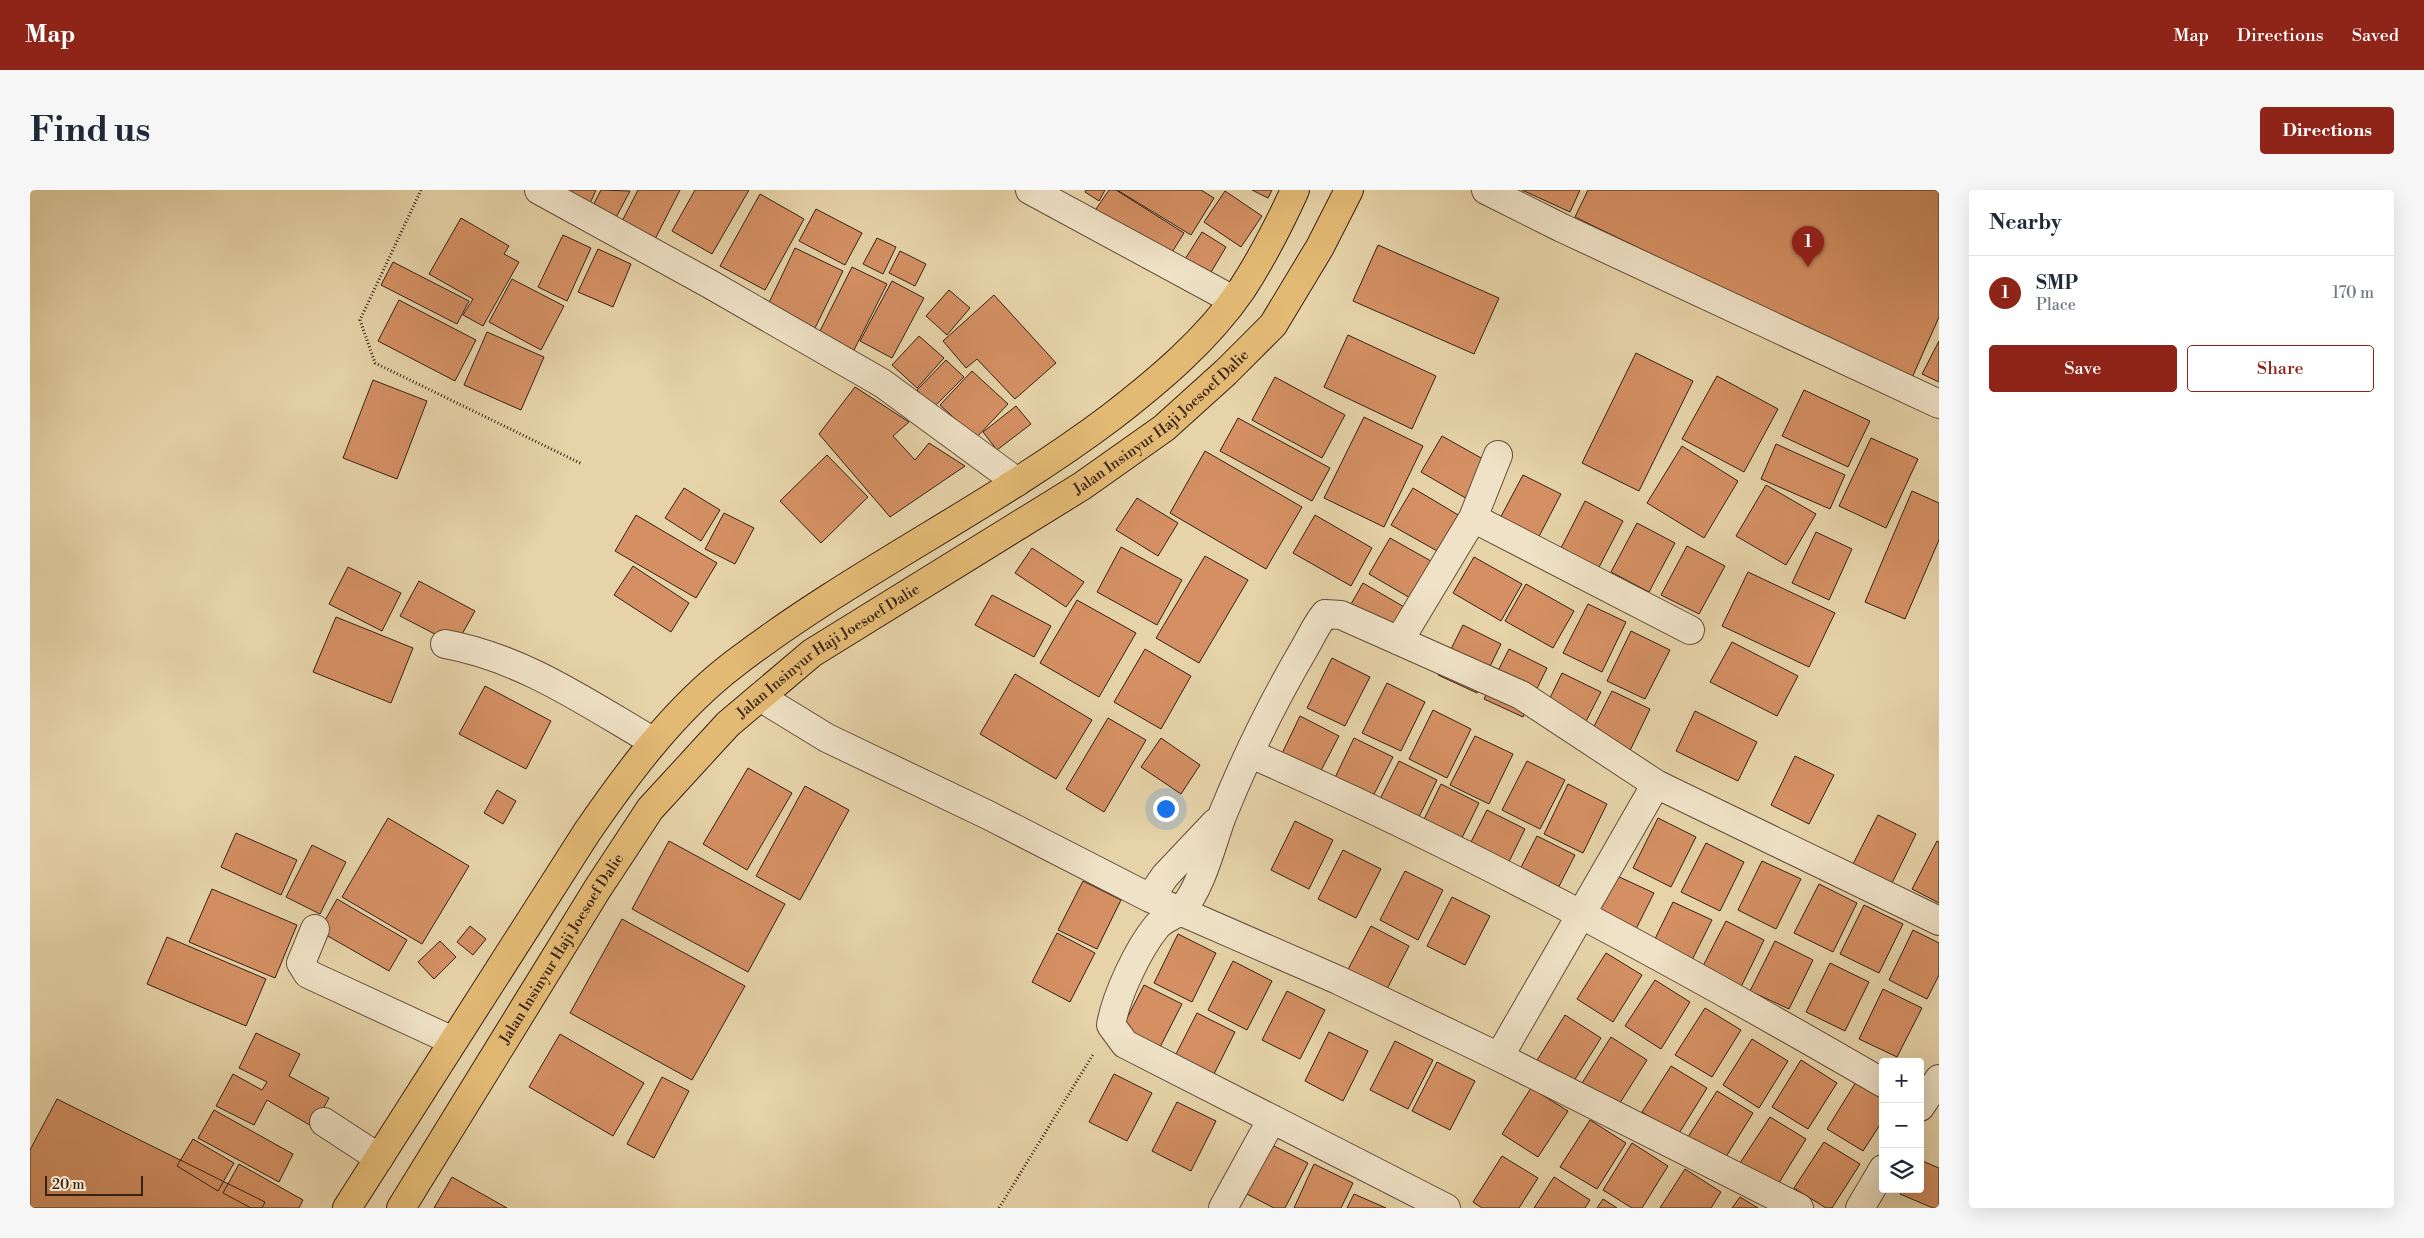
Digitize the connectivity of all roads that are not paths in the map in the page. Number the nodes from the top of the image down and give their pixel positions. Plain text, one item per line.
1 (539, 190) edge
2 (1030, 190) edge
3 (1295, 190) edge
4 (1349, 190) edge
5 (1486, 190) edge
6 (1233, 300) junction
7 (1939, 404) edge
8 (1498, 455) dead end
9 (1017, 482) junction
10 (1473, 518) junction
11 (1690, 630) dead end
12 (1399, 641) junction
13 (445, 644) dead end
14 (760, 697) junction
15 (654, 742) junction
16 (1251, 754) junction
17 (1656, 784) junction
18 (1223, 815) junction
19 (1150, 898) junction
20 (1181, 910) junction
21 (1580, 916) junction
22 (1939, 922) edge
23 (315, 929) dead end
24 (453, 1041) junction
25 (1499, 1057) junction
26 (1939, 1080) edge
27 (1879, 1082) edge
28 (1922, 1103) edge
29 (1924, 1108) edge
30 (1939, 1115) edge
31 (1272, 1119) junction
32 (324, 1122) dead end
33 (379, 1158) junction
34 (1879, 1176) edge
35 (1430, 1204) edge
36 (347, 1208) edge
37 (401, 1208) edge
38 (1223, 1208) edge
39 (1799, 1208) edge
40 (1860, 1208) edge

1 - 9 street
2 - 6 street
3 - 6 main road
4 - 14 main road, Jalan Insinyur Haji Joesoef Dalie
5 - 7 street
6 - 9 main road
8 - 10 street
9 - 15 main road
10 - 11 street
10 - 12 street
12 - 16 street
12 - 17 street
13 - 15 street
14 - 19 street
14 - 37 main road, Jalan Insinyur Haji Joesoef Dalie
15 - 24 main road
16 - 18 street
16 - 21 street
17 - 21 street
17 - 22 street
18 - 19 street
18 - 20 street
19 - 20 street
20 - 25 street
20 - 31 street
21 - 25 street
21 - 27 street
23 - 24 street
24 - 33 main road
25 - 39 street
26 - 28 street
29 - 30 street
31 - 35 street
31 - 38 street
32 - 33 street
33 - 36 main road
34 - 40 street

